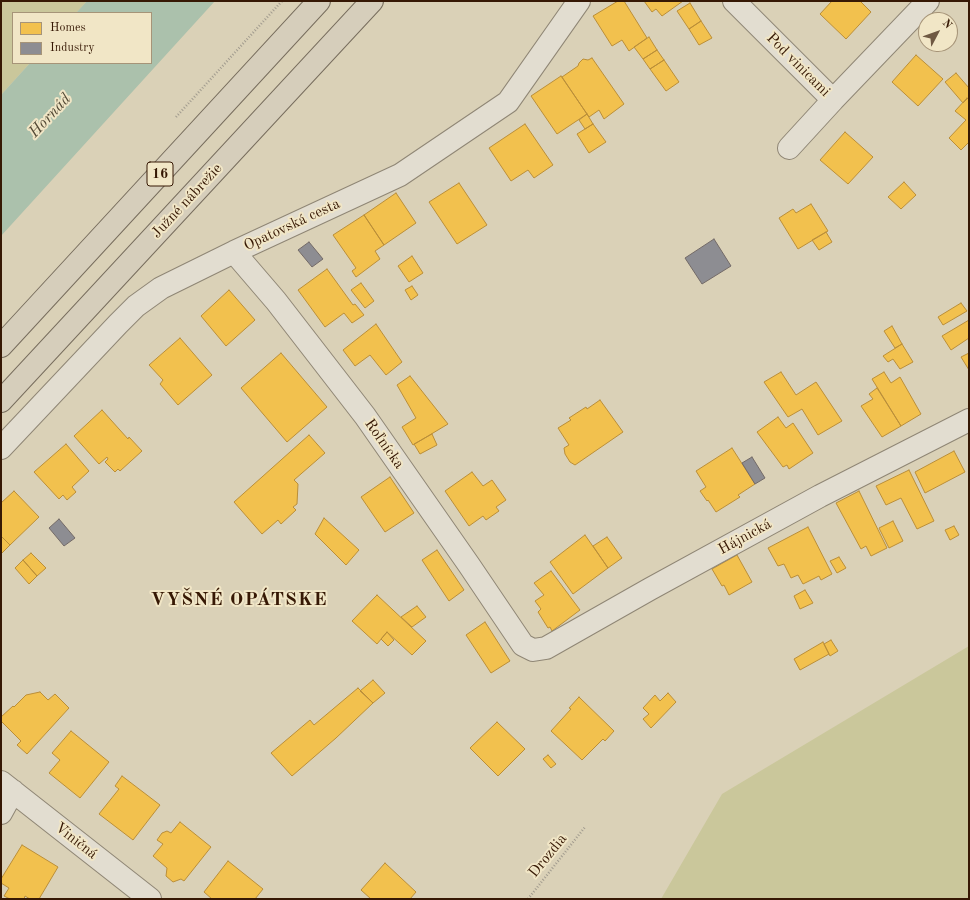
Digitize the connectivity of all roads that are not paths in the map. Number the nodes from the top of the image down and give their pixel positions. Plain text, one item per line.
1 (319, 1) edge
2 (372, 1) edge
3 (579, 1) edge
4 (734, 1) edge
5 (928, 1) edge
6 (833, 100) junction
7 (789, 148) dead end
8 (234, 252) junction
9 (1, 346) edge
10 (1, 402) edge
11 (969, 420) edge
12 (1, 448) edge
13 (522, 644) joint
14 (7, 787) edge
15 (1, 813) edge
16 (150, 899) edge

1 - 9 highway, 16
2 - 10 highway, Južné nábrežie / 16
3 - 8 street, Opatovská cesta
4 - 6 street, Pod vinicami
5 - 6 street, Pod vinicami
6 - 7 street
8 - 12 street, Opatovská cesta
8 - 13 street, Roľnícka
11 - 13 street, Hájnická
14 - 15 street
14 - 16 street, Viničná

